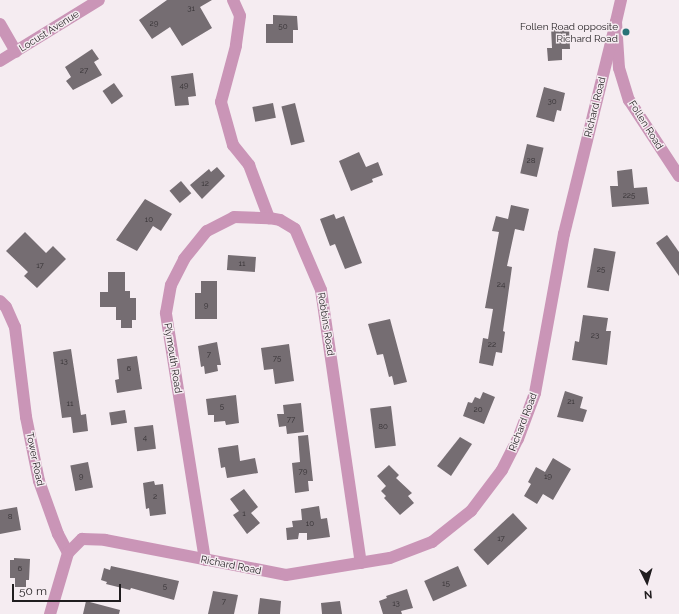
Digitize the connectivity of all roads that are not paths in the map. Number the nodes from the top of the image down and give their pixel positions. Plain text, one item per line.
1 (99, 0) edge
2 (233, 0) edge
3 (621, 0) edge
4 (616, 22) junction
5 (0, 24) edge
6 (16, 52) junction
7 (0, 61) edge
8 (679, 176) edge
9 (269, 218) junction
10 (0, 301) edge
11 (68, 553) junction
12 (204, 560) junction
13 (361, 563) junction
14 (50, 614) edge

1 - 6 street, Locust Avenue
2 - 9 street
3 - 4 street, Follen Road
4 - 8 street, Follen Road
4 - 13 street, Richard Road
5 - 6 street
6 - 7 street, Locust Avenue
9 - 12 street, Plymouth Road
9 - 13 street, Robbins Road
10 - 11 street, Tower Road
11 - 12 street, Richard Road
11 - 14 street
12 - 13 street, Richard Road

